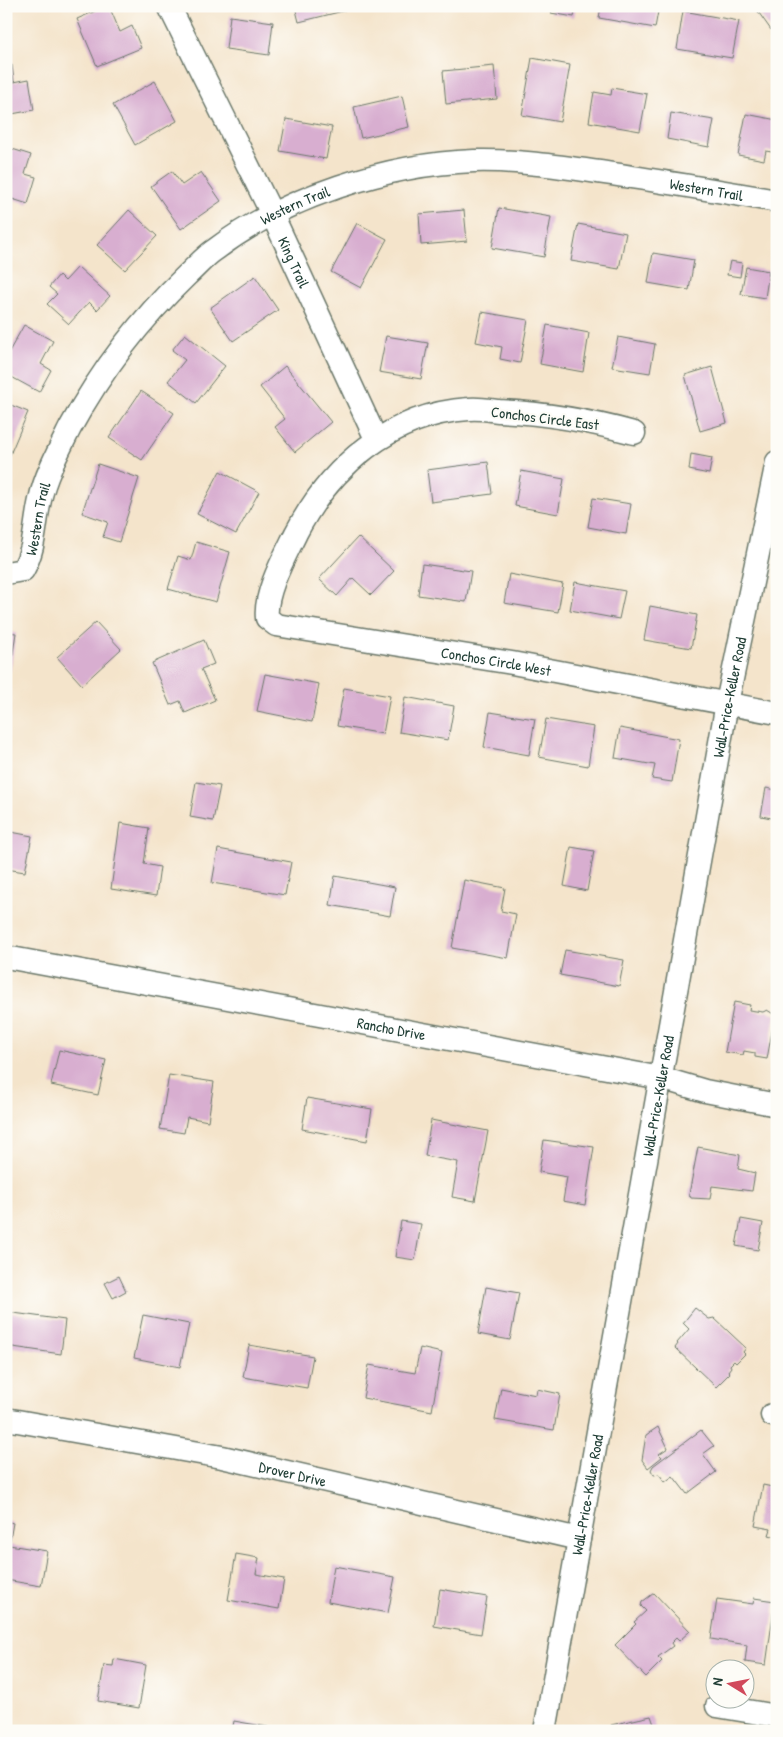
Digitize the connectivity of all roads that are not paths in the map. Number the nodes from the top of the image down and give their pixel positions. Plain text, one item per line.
1 (169, 6) edge
2 (777, 201) edge
3 (272, 214) junction
4 (634, 433) dead end
5 (376, 439) junction
6 (777, 462) edge
7 (6, 573) edge
8 (267, 618) joint
9 (727, 703) junction
10 (777, 713) edge
11 (6, 957) edge
12 (661, 1078) junction
13 (777, 1105) edge
14 (6, 1419) edge
15 (579, 1539) junction
16 (741, 1710) edge
17 (777, 1716) edge
18 (545, 1731) edge

1 - 3 street, King Trail
2 - 3 street, Western Trail
3 - 5 street, King Trail
3 - 7 street, Western Trail
4 - 5 street, Conchos Circle East
5 - 8 street, Conchos Circle East
6 - 9 street, Wall-Price-Keller Road
8 - 9 street, Conchos Circle West
9 - 10 street, Conchos Circle West
9 - 12 street, Wall-Price-Keller Road
11 - 12 street, Rancho Drive
12 - 13 street, Rancho Drive
12 - 15 street, Wall-Price-Keller Road
14 - 15 street, Drover Drive
15 - 18 street, Wall-Price-Keller Road
16 - 17 street

